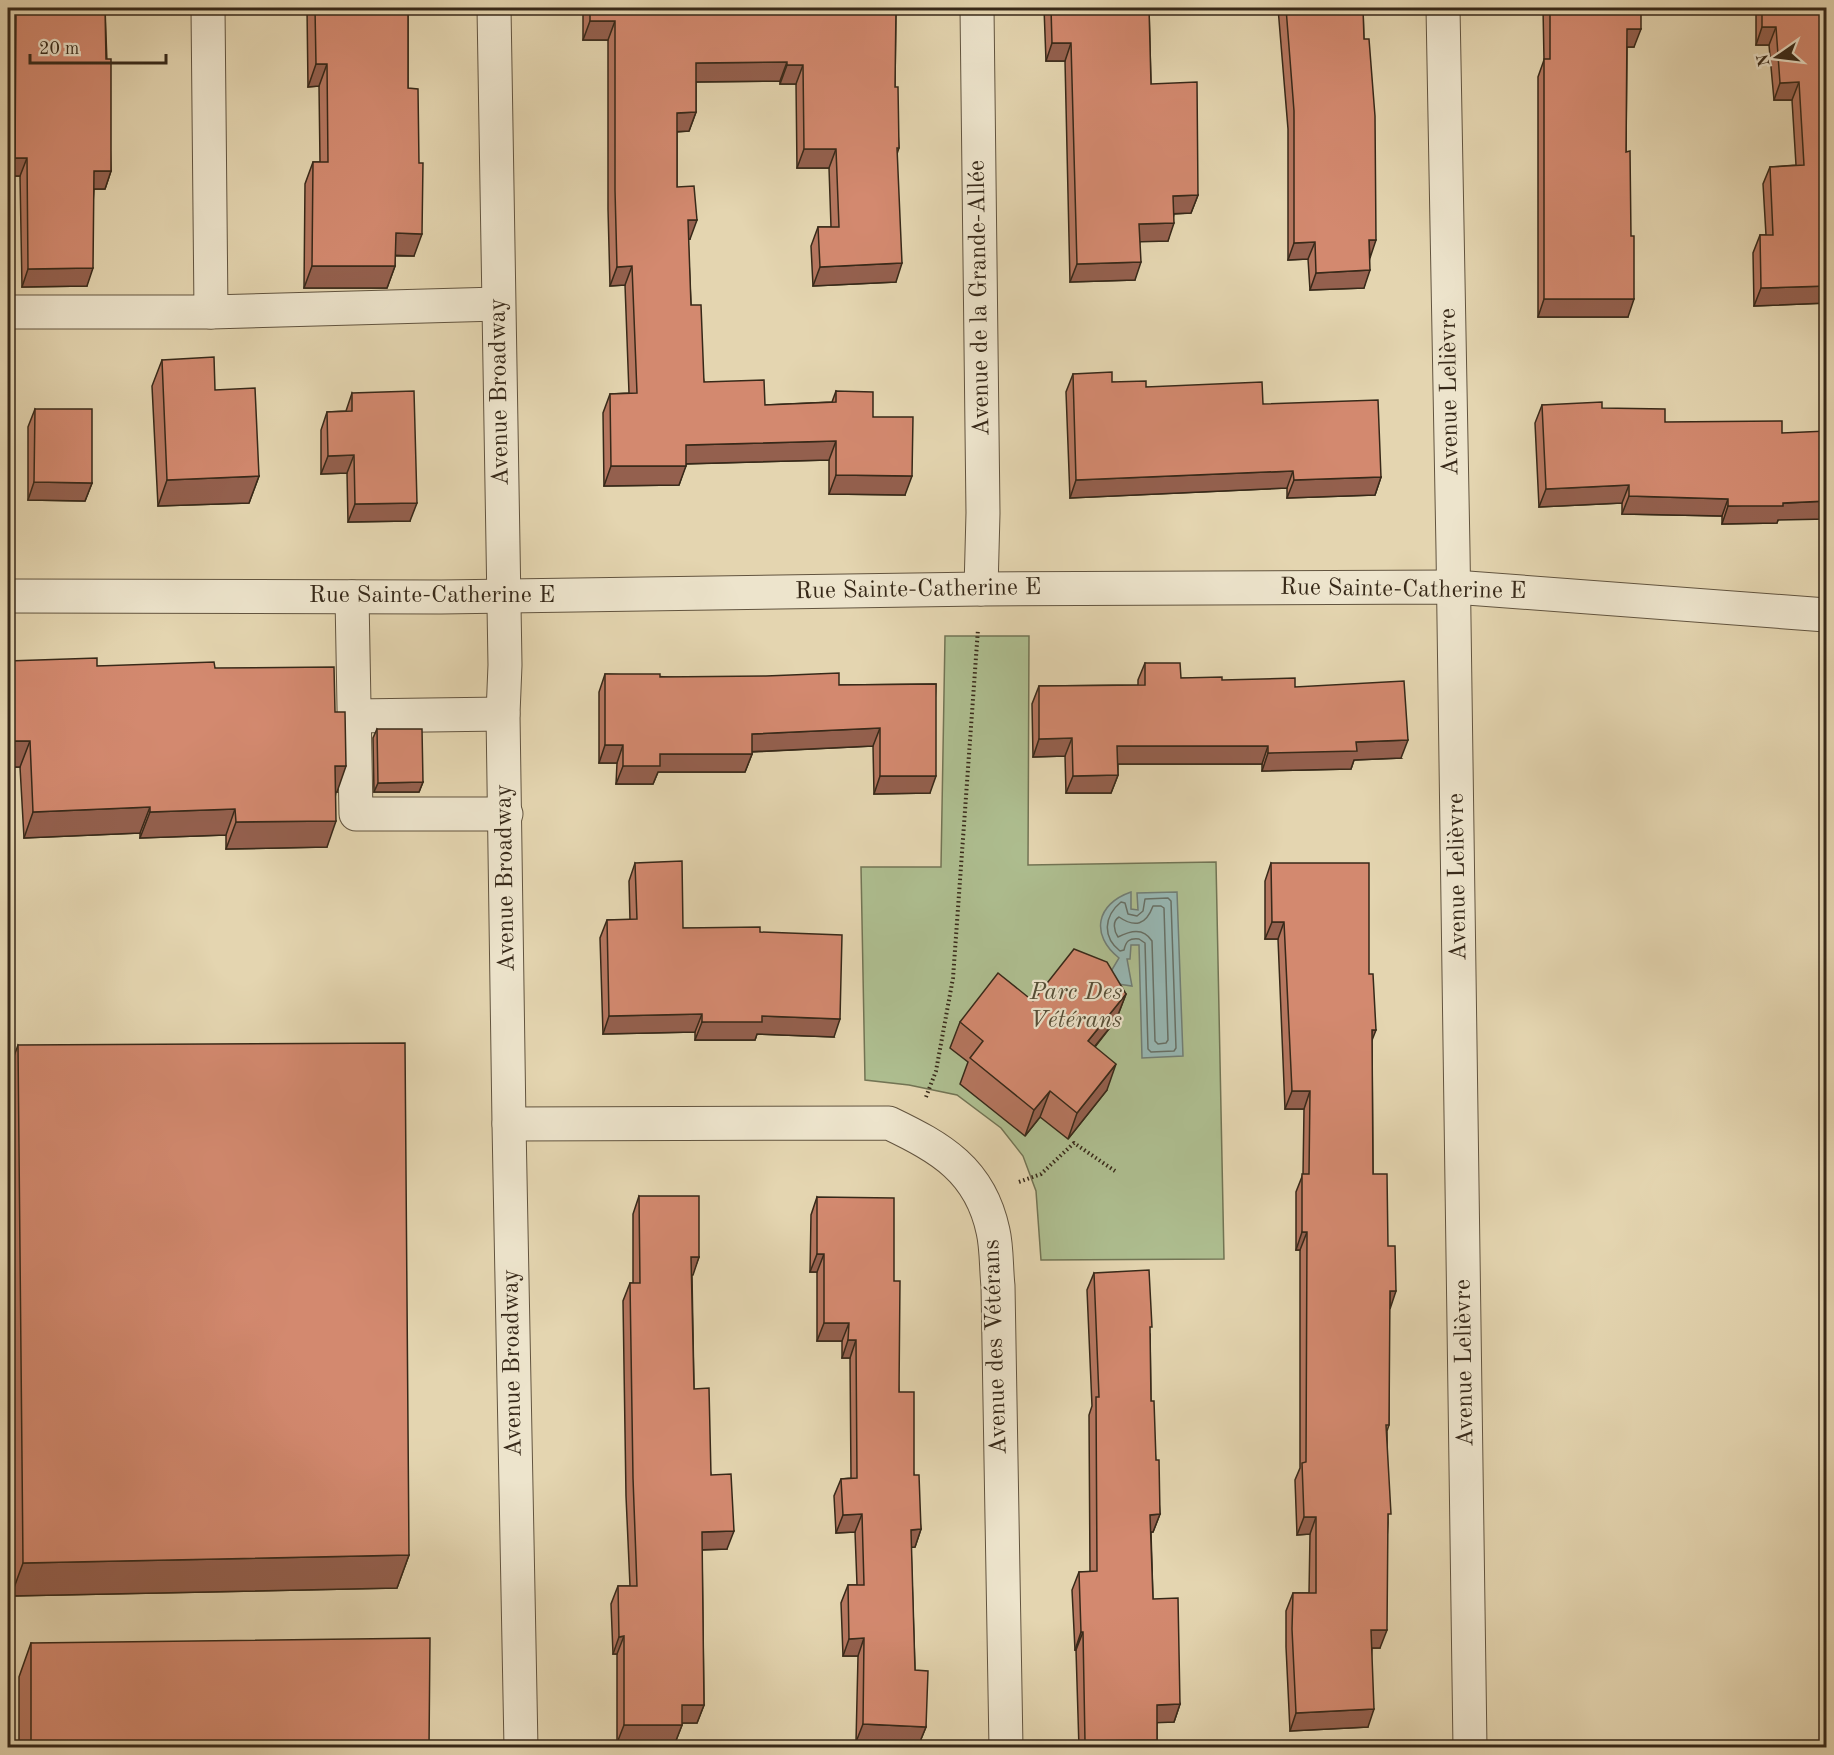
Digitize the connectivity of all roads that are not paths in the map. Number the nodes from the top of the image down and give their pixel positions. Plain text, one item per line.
1 (208, 8) edge
2 (494, 8) edge
3 (977, 8) edge
4 (1443, 8) edge
5 (498, 304) junction
6 (8, 312) edge
7 (211, 312) junction
8 (1454, 587) junction
9 (981, 589) junction
10 (8, 596) edge
11 (503, 596) junction
12 (352, 597) junction
13 (1827, 615) edge
14 (503, 714) junction
15 (354, 716) junction
16 (506, 814) junction
17 (509, 1124) junction
18 (521, 1748) edge
19 (1005, 1748) edge
20 (1470, 1748) edge

1 - 7 street
2 - 5 street, Avenue Broadway
3 - 9 street, Avenue de la Grande-Allée
4 - 8 street, Avenue Lelièvre
5 - 7 street
5 - 11 street, Avenue Broadway
6 - 7 street
8 - 9 street, Rue Sainte-Catherine E
8 - 13 street, Rue Sainte-Catherine E
8 - 20 street, Avenue Lelièvre
9 - 11 street, Rue Sainte-Catherine E
10 - 12 street, Rue Sainte-Catherine E
11 - 12 street, Rue Sainte-Catherine E
11 - 14 street, Avenue Broadway
12 - 15 street
14 - 15 street
14 - 16 street, Avenue Broadway
15 - 16 street
16 - 17 street, Avenue Broadway
17 - 18 street, Avenue Broadway
17 - 19 street, Avenue des Vétérans

